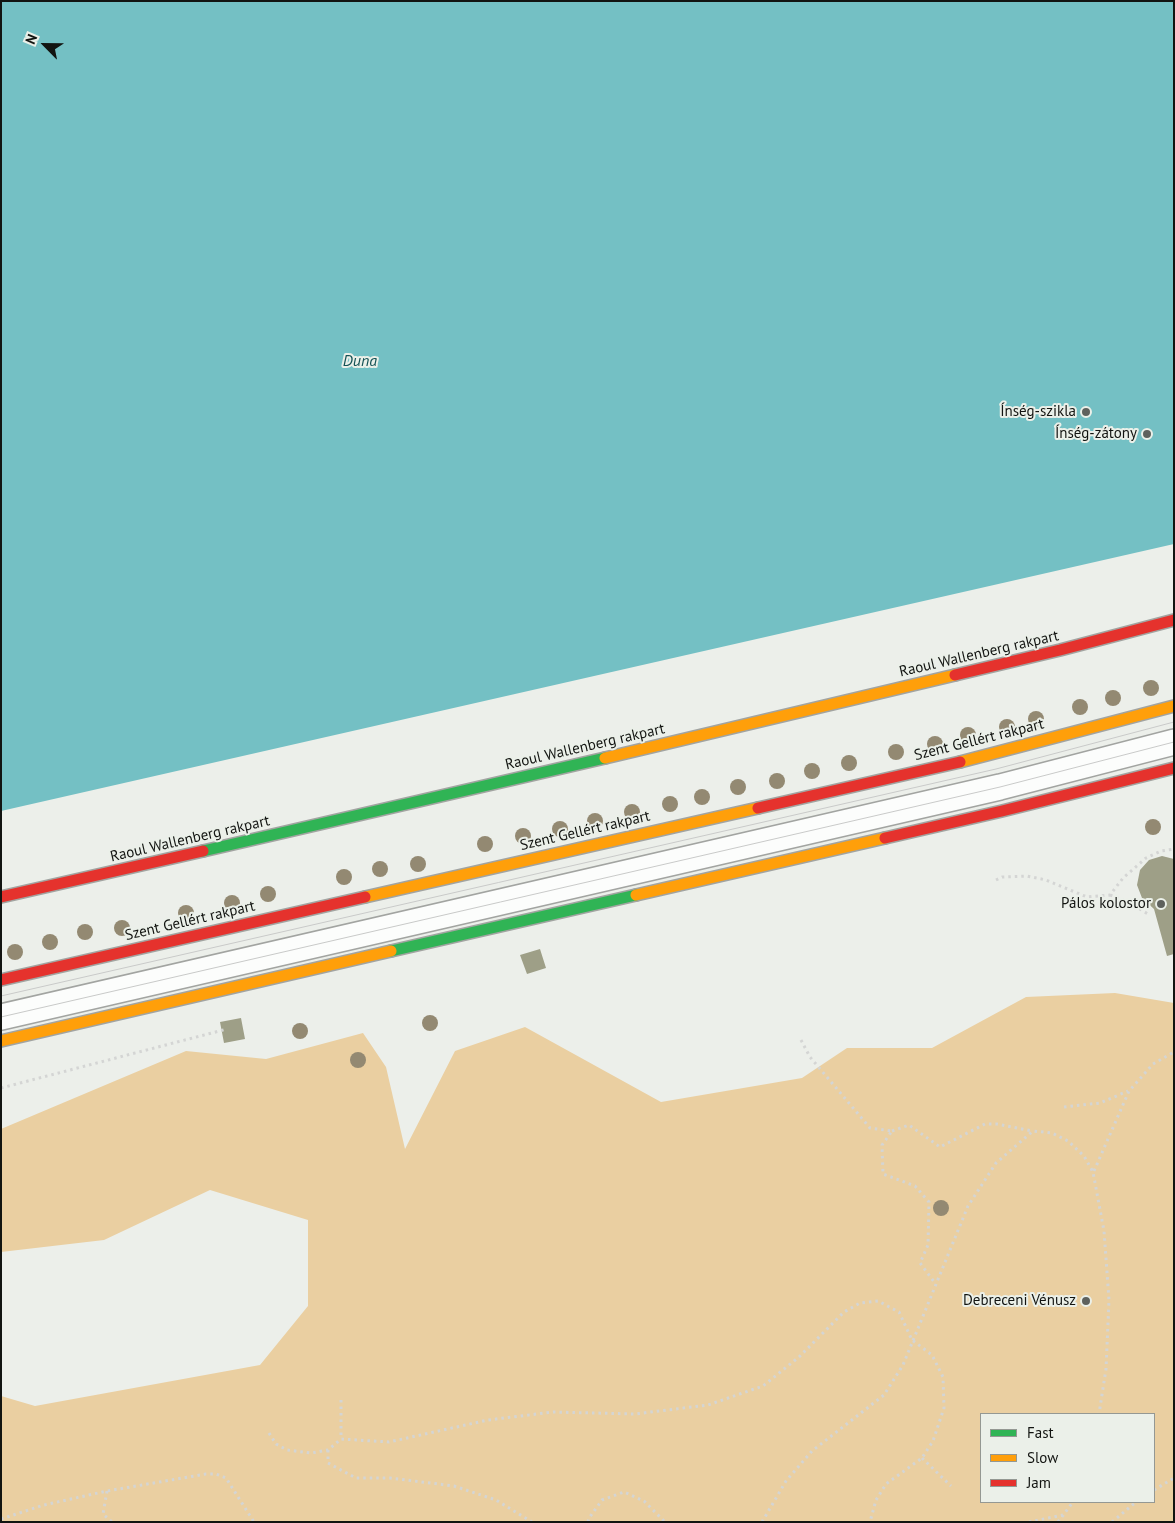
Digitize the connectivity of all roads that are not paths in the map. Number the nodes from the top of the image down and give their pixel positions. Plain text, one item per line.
1 (1174, 620) edge
2 (1174, 706) edge
3 (1174, 742) edge
4 (1174, 768) edge
5 (1, 897) edge
6 (1, 980) edge
7 (1, 1017) edge
8 (1, 1041) edge

1 - 5 main road, Raoul Wallenberg rakpart
2 - 6 main road, Szent Gellért rakpart
3 - 7 lane
4 - 8 main road

